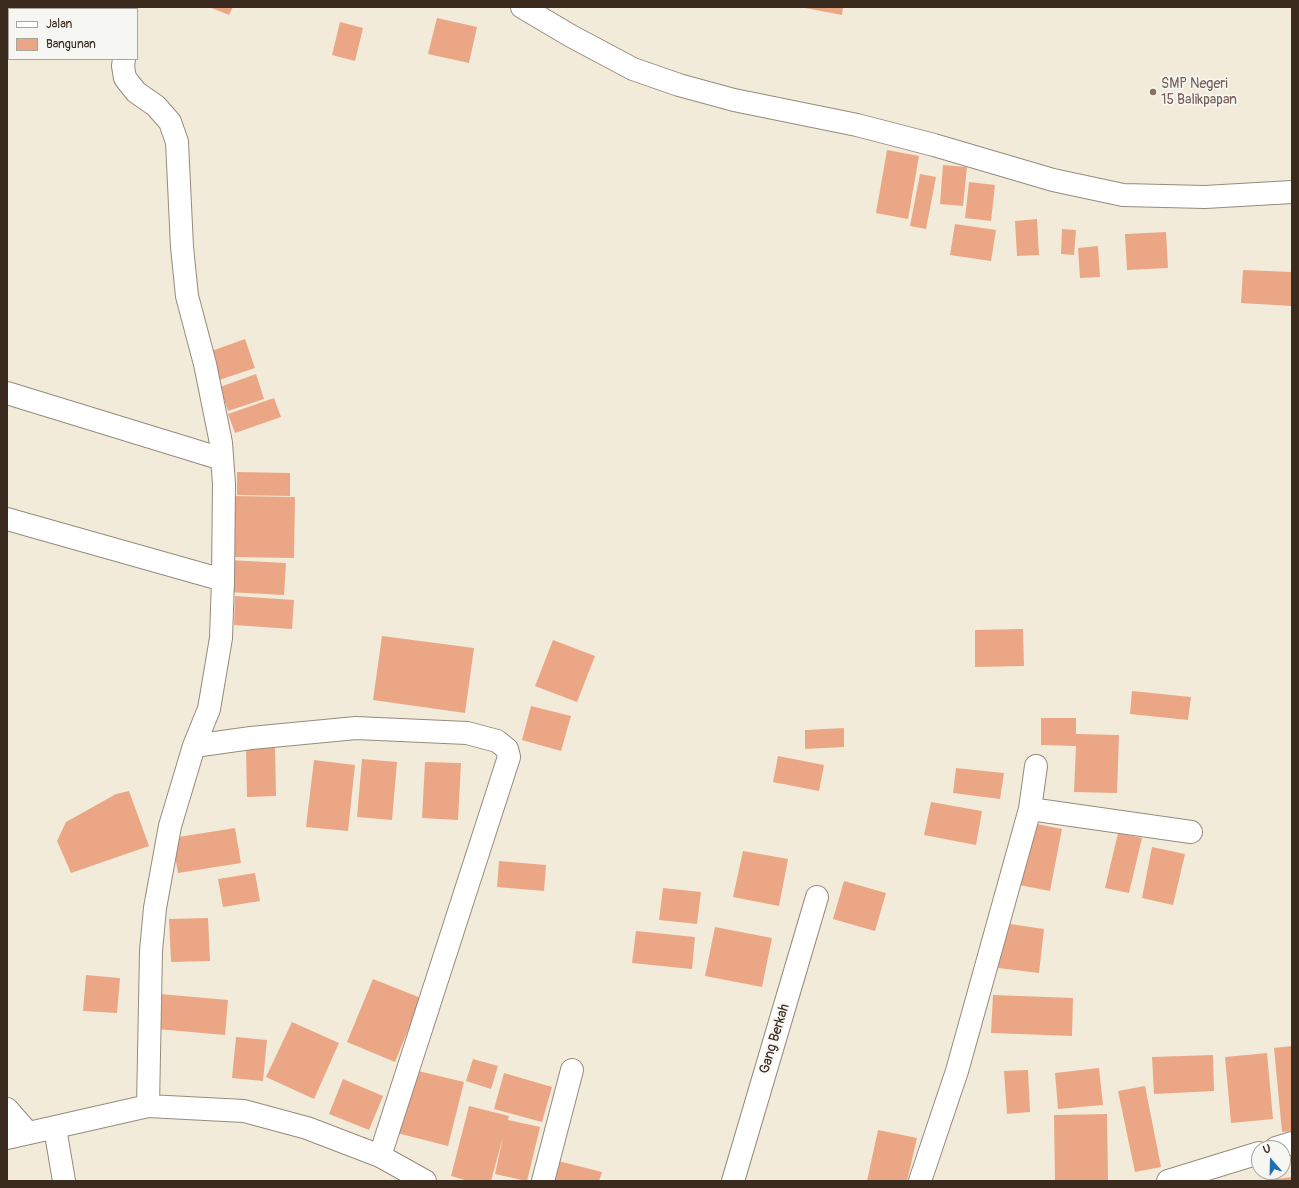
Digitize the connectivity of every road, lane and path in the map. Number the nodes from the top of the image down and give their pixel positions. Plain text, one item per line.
1 (522, 7) edge
2 (124, 60) edge
3 (1292, 192) edge
4 (7, 393) edge
5 (222, 459) junction
6 (7, 519) edge
7 (223, 580) junction
8 (194, 746) junction
9 (1036, 766) dead end
10 (1030, 809) junction
11 (1190, 832) dead end
12 (817, 897) dead end
13 (572, 1070) dead end
14 (148, 1106) junction
15 (7, 1109) edge
16 (55, 1128) junction
17 (28, 1134) junction
18 (7, 1138) edge
19 (380, 1156) junction
20 (1251, 1157) edge
21 (1216, 1174) edge
22 (64, 1181) edge
23 (425, 1181) edge
24 (543, 1181) edge
25 (733, 1181) edge
26 (920, 1181) edge
27 (1168, 1181) edge

1 - 3 street
2 - 5 street
4 - 5 street
5 - 7 street
6 - 7 street
7 - 8 street
8 - 14 street
8 - 19 street
9 - 10 street
10 - 11 street
10 - 26 street
12 - 25 street, Gang Berkah
13 - 24 street
14 - 16 street
14 - 19 street
15 - 17 street
16 - 17 street
16 - 22 street
17 - 18 street
19 - 23 street
20 - 21 street
21 - 27 street

